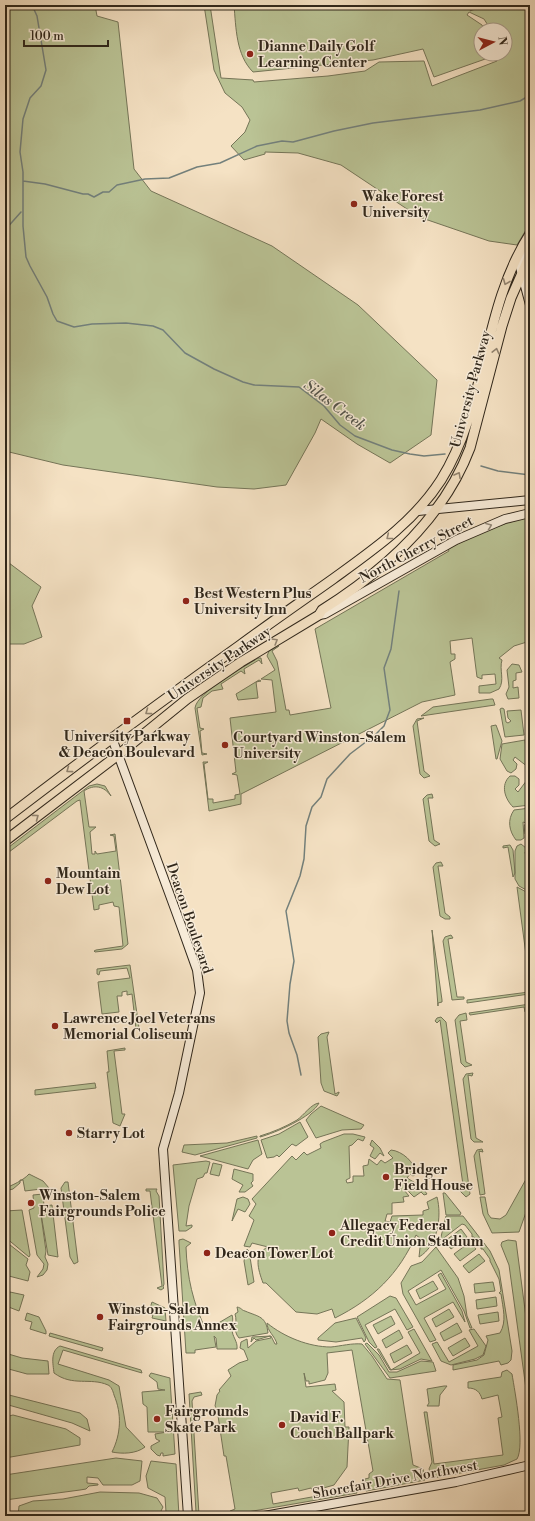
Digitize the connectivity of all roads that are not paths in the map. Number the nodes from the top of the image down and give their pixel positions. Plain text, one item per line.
1 (530, 234) edge
2 (530, 243) edge
3 (530, 256) edge
4 (530, 266) edge
5 (522, 273) junction
6 (530, 305) edge
7 (530, 500) edge
8 (438, 509) junction
9 (418, 511) junction
10 (530, 512) edge
11 (319, 615) junction
12 (112, 738) junction
13 (118, 756) junction
14 (5, 819) edge
15 (5, 841) edge
16 (530, 1465) edge
17 (188, 1516) edge
18 (264, 1516) edge

1 -> 9 main road, University Parkway
2 - 5 street
3 - 4 street
3 - 5 main road, University Parkway
5 - 6 street
8 -> 5 main road, University Parkway
7 - 8 street, North Cherry Street
8 - 9 street, North Cherry Street
8 - 11 main road, University Parkway
9 -> 12 main road, University Parkway
11 -> 10 street, North Cherry Street
13 -> 11 main road, University Parkway
12 - 13 street, Deacon Boulevard
12 -> 14 main road, University Parkway
15 -> 13 main road, University Parkway
13 - 17 street, Deacon Boulevard
16 - 18 street, Shorefair Drive Northwest

